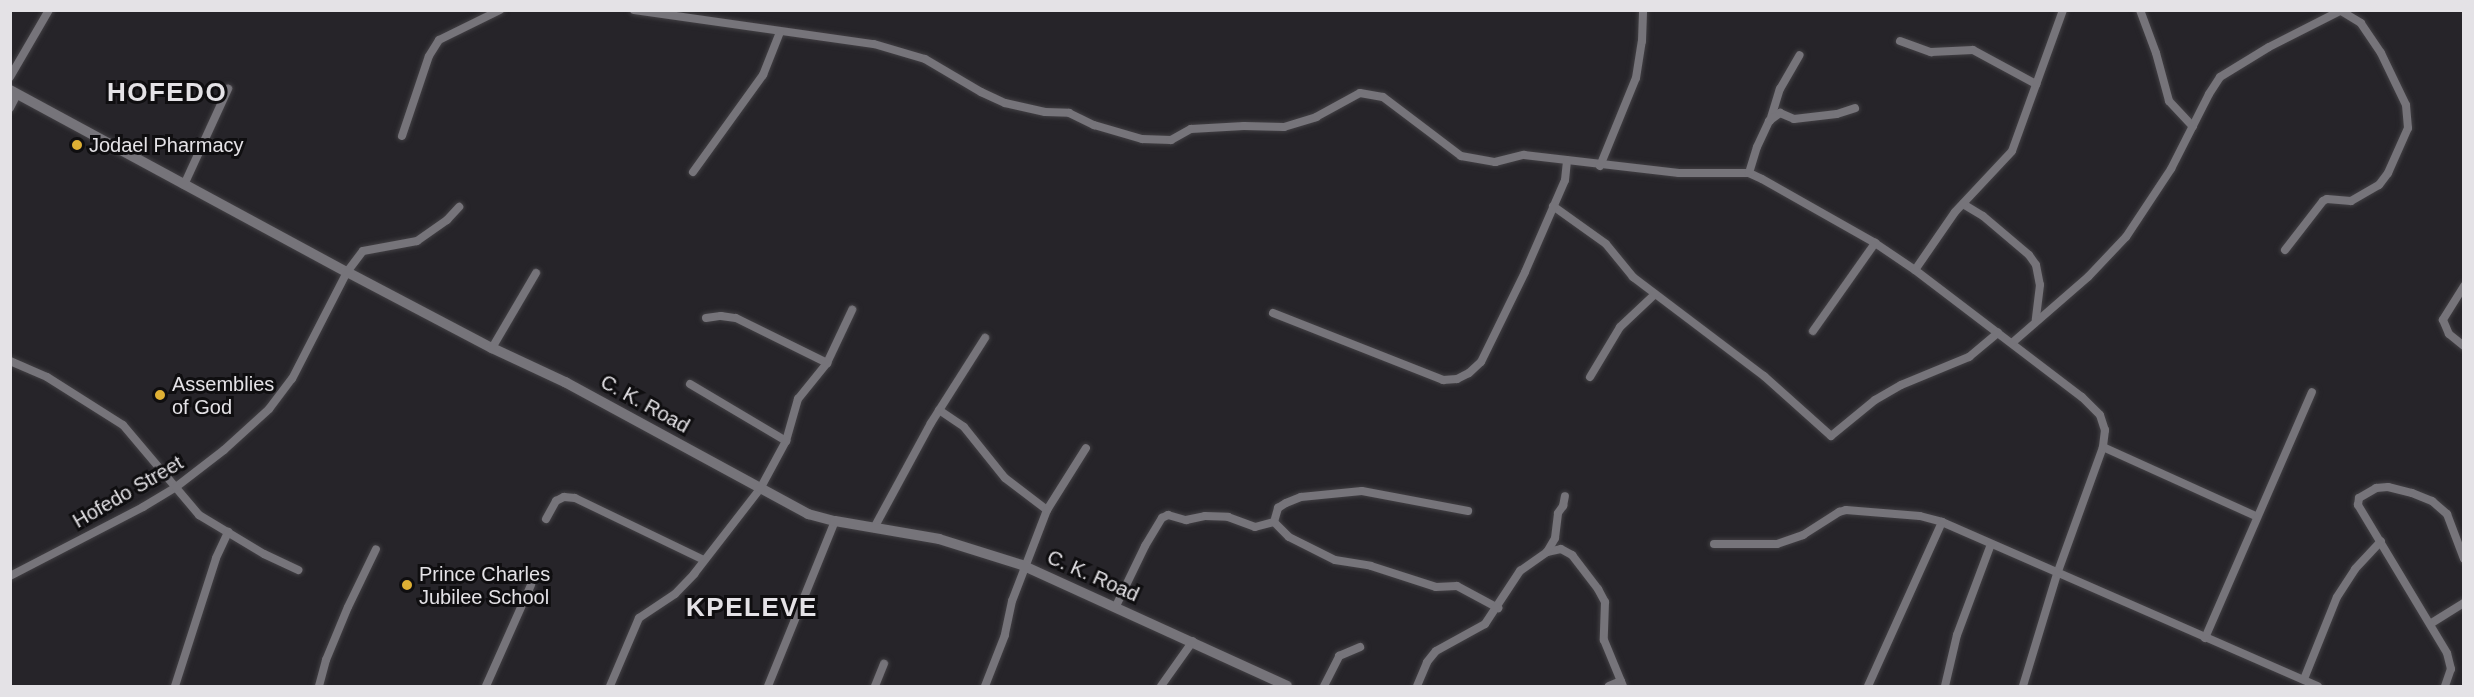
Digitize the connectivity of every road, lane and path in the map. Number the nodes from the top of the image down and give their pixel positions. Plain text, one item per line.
1 (49, 10) edge
2 (500, 10) edge
3 (634, 10) edge
4 (1643, 10) edge
5 (2063, 10) edge
6 (2140, 10) edge
7 (2342, 11) edge
8 (780, 32) junction
9 (1900, 41) dead end
10 (1800, 55) dead end
11 (10, 77) edge
12 (2036, 84) junction
13 (228, 89) dead end
14 (14, 92) edge
15 (10, 108) edge
16 (1855, 108) dead end
17 (1769, 121) junction
18 (2193, 127) junction
19 (402, 136) dead end
20 (1567, 160) junction
21 (1600, 166) junction
22 (693, 172) dead end
23 (1749, 173) junction
24 (184, 185) junction
25 (1963, 204) junction
26 (1553, 206) junction
27 (459, 207) dead end
28 (1875, 243) junction
29 (2285, 250) dead end
30 (1915, 270) junction
31 (347, 272) junction
32 (536, 273) dead end
33 (2463, 286) edge
34 (1655, 294) junction
35 (852, 310) dead end
36 (1273, 314) dead end
37 (706, 318) dead end
38 (2036, 320) junction
39 (1813, 331) dead end
40 (1998, 333) junction
41 (985, 338) dead end
42 (2012, 343) junction
43 (2463, 346) edge
44 (492, 348) junction
45 (10, 361) edge
46 (827, 363) junction
47 (1590, 377) dead end
48 (690, 384) dead end
49 (2312, 392) dead end
50 (939, 410) junction
51 (786, 441) junction
52 (2103, 447) junction
53 (1086, 448) dead end
54 (176, 487) junction
55 (760, 489) junction
56 (1565, 496) dead end
57 (1047, 510) junction
58 (1468, 511) dead end
59 (2256, 516) junction
60 (546, 519) dead end
61 (835, 521) junction
62 (1274, 522) junction
63 (1942, 522) junction
64 (874, 528) junction
65 (228, 532) junction
66 (2381, 542) junction
67 (1714, 544) dead end
68 (1991, 544) junction
69 (376, 549) dead end
70 (1547, 552) junction
71 (2463, 559) edge
72 (704, 560) junction
73 (1027, 566) junction
74 (298, 570) dead end
75 (2057, 574) junction
76 (10, 576) edge
77 (531, 585) dead end
78 (2463, 603) edge
79 (1116, 606) junction
80 (1498, 608) junction
81 (2430, 624) junction
82 (2205, 638) junction
83 (1193, 641) junction
84 (1360, 647) dead end
85 (884, 664) dead end
86 (2304, 679) junction
87 (1622, 684) edge
88 (176, 687) edge
89 (319, 687) edge
90 (486, 687) edge
91 (610, 687) edge
92 (768, 687) edge
93 (875, 687) edge
94 (985, 687) edge
95 (1161, 687) edge
96 (1287, 687) edge
97 (1324, 687) edge
98 (1417, 687) edge
99 (1609, 687) edge
100 (1868, 687) edge
101 (1945, 687) edge
102 (2023, 687) edge
103 (2318, 687) edge
104 (2445, 687) edge

1 - 11 street
2 - 19 street
3 - 8 street
4 - 21 street
5 - 12 street
6 - 18 street
7 - 18 street
7 - 29 street
8 - 20 street
8 - 22 street
9 - 12 street
10 - 17 street
12 - 25 street
13 - 24 street
14 - 15 street
14 - 24 street, C. K. Road
16 - 17 street
17 - 23 street
18 - 38 street
20 - 21 street
20 - 26 street
21 - 23 street
23 - 28 street
24 - 31 street, C. K. Road
25 - 30 street
25 - 38 street
26 - 34 street
26 - 36 street
27 - 31 street, Hofedo Street
28 - 30 street
28 - 39 street
30 - 40 street
31 - 44 street, C. K. Road
31 - 54 street, Hofedo Street
32 - 44 street
33 - 43 street
34 - 40 street
34 - 47 street
35 - 46 street
37 - 46 street
38 - 42 street
40 - 42 street
41 - 50 street
42 - 52 street
44 - 55 street, C. K. Road
45 - 54 street
46 - 51 street
48 - 51 street
49 - 59 street
50 - 57 street
50 - 64 street
51 - 55 street
52 - 59 street
52 - 75 street
53 - 57 street
54 - 65 street
54 - 76 street, Hofedo Street
55 - 61 street, C. K. Road
55 - 72 street
56 - 70 street
57 - 73 street
58 - 62 street
59 - 82 street
60 - 72 street
61 - 64 street, C. K. Road
61 - 92 street
62 - 79 street
62 - 80 street
63 - 67 street
63 - 68 street
63 - 100 street
64 - 73 street, C. K. Road
65 - 74 street
65 - 88 street
66 - 71 street
66 - 81 street
66 - 86 street
68 - 75 street
68 - 101 street
69 - 89 street
70 - 80 street
70 - 87 street
72 - 91 street
73 - 79 street, C. K. Road
73 - 94 street
75 - 82 street
75 - 102 street
77 - 90 street
78 - 81 street
79 - 83 street, C. K. Road
80 - 98 street
81 - 104 street
82 - 86 street
83 - 95 street
83 - 96 street, C. K. Road
84 - 97 street
85 - 93 street
86 - 103 street
87 - 99 street

